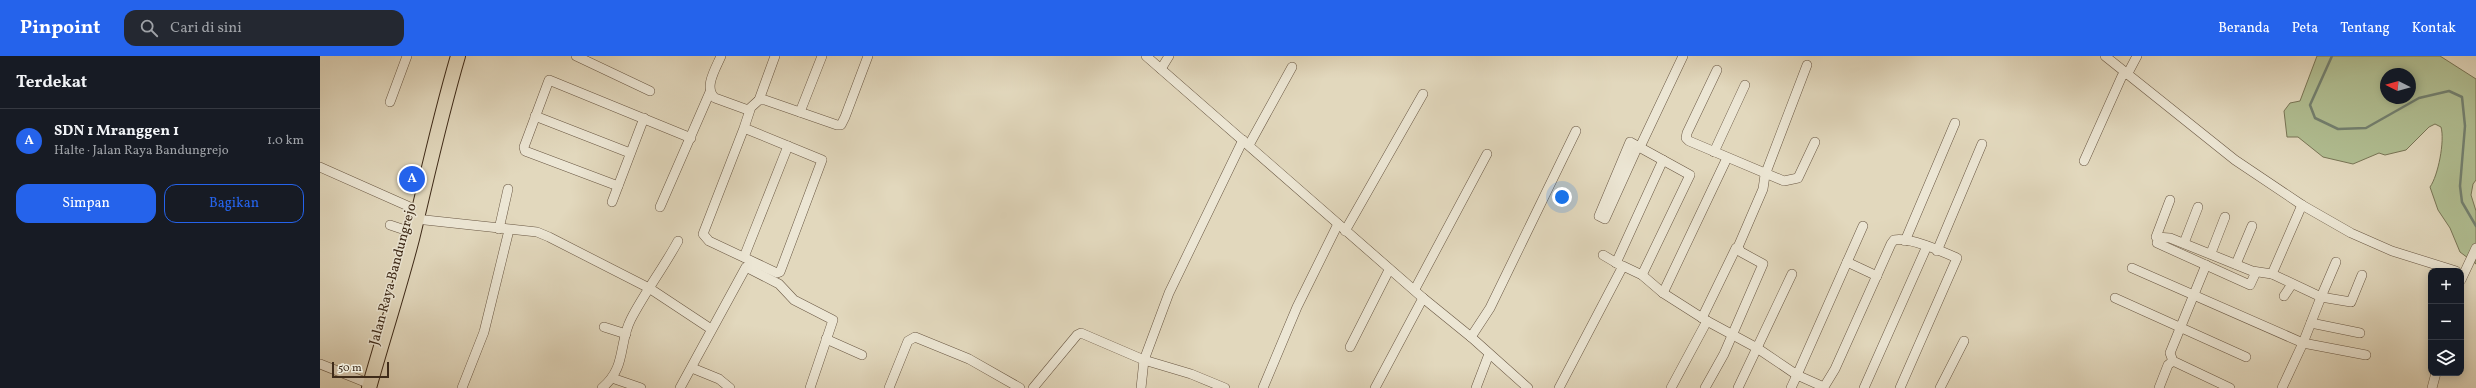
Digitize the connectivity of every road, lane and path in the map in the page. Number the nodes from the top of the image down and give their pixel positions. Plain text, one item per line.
1 (407, 56) edge
2 (458, 56) edge
3 (576, 56) edge
4 (721, 56) edge
5 (775, 56) edge
6 (822, 56) edge
7 (868, 56) edge
8 (1146, 56) edge
9 (1169, 56) edge
10 (1683, 56) edge
11 (2105, 56) edge
12 (2137, 56) edge
13 (1807, 66) dead end
14 (1292, 67) dead end
15 (1161, 69) junction
16 (1717, 70) dead end
17 (2128, 73) junction
18 (1745, 85) dead end
19 (650, 91) dead end
20 (710, 92) junction
21 (1423, 94) dead end
22 (759, 100) junction
23 (390, 102) dead end
24 (750, 110) junction
25 (800, 112) junction
26 (535, 116) junction
27 (644, 118) junction
28 (1955, 124) dead end
29 (744, 128) junction
30 (1576, 131) dead end
31 (690, 138) junction
32 (1815, 142) dead end
33 (1246, 143) junction
34 (1982, 144) dead end
35 (788, 146) junction
36 (1639, 147) junction
37 (1714, 152) junction
38 (630, 153) junction
39 (1487, 154) dead end
40 (1727, 158) junction
41 (1663, 160) junction
42 (2084, 161) dead end
43 (320, 167) edge
44 (1765, 174) junction
45 (618, 186) junction
46 (508, 189) dead end
47 (2170, 200) dead end
48 (612, 202) dead end
49 (2302, 205) junction
50 (660, 207) dead end
51 (2198, 207) dead end
52 (413, 213) junction
53 (2225, 217) dead end
54 (1338, 224) junction
55 (390, 225) dead end
56 (1863, 226) dead end
57 (2252, 226) dead end
58 (499, 229) junction
59 (509, 230) junction
60 (1345, 231) junction
61 (407, 235) junction
62 (678, 240) dead end
63 (1905, 241) junction
64 (2157, 243) dead end
65 (2184, 243) junction
66 (1927, 246) junction
67 (1738, 248) junction
68 (2476, 248) edge
69 (1937, 251) junction
70 (2211, 253) junction
71 (1603, 255) dead end
72 (744, 257) junction
73 (1847, 262) junction
74 (2336, 262) dead end
75 (1620, 264) junction
76 (2236, 264) junction
77 (2206, 265) junction
78 (2132, 268) dead end
79 (2442, 268) edge
80 (2464, 268) edge
81 (1389, 270) junction
82 (2256, 272) junction
83 (1792, 274) dead end
84 (2272, 274) junction
85 (1642, 275) junction
86 (2362, 275) dead end
87 (1877, 276) junction
88 (2292, 284) junction
89 (649, 288) junction
90 (1415, 289) junction
91 (1663, 293) junction
92 (2195, 295) junction
93 (2284, 296) dead end
94 (2321, 297) junction
95 (1423, 298) junction
96 (2115, 298) dead end
97 (1705, 319) junction
98 (2311, 323) junction
99 (604, 327) dead end
100 (2181, 327) junction
101 (711, 329) junction
102 (2360, 333) dead end
103 (626, 334) junction
104 (1730, 335) junction
105 (1471, 336) junction
106 (826, 339) junction
107 (1964, 341) dead end
108 (2303, 343) junction
109 (1350, 347) dead end
110 (1757, 348) junction
111 (1489, 354) junction
112 (862, 355) dead end
113 (2366, 355) dead end
114 (2246, 357) dead end
115 (1144, 360) junction
116 (2173, 361) junction
117 (320, 364) edge
118 (692, 368) junction
119 (1797, 375) junction
120 (2435, 376) edge
121 (612, 378) junction
122 (366, 385) edge
123 (462, 388) edge
124 (602, 388) edge
125 (642, 388) edge
126 (680, 388) edge
127 (730, 388) edge
128 (810, 388) edge
129 (889, 388) edge
130 (1020, 388) edge
131 (1033, 388) edge
132 (1141, 388) edge
133 (1225, 388) edge
134 (1263, 388) edge
135 (1376, 388) edge
136 (1476, 388) edge
137 (1528, 388) edge
138 (1559, 388) edge
139 (1671, 388) edge
140 (1705, 388) edge
141 (1738, 388) edge
142 (1791, 388) edge
143 (1825, 388) edge
144 (1864, 388) edge
145 (1900, 388) edge
146 (1940, 388) edge
147 (2160, 388) edge
148 (2230, 388) edge
149 (2282, 388) edge
150 (2432, 388) edge

1 - 23 street
2 - 52 main road, Jalan Raya Bandungrejo
3 - 19 street
4 - 20 street
5 - 22 street
6 - 25 street
7 - 25 street
8 - 15 street
9 - 15 street
10 - 36 street
11 - 17 street
12 - 17 street
13 - 44 street
14 - 33 street
15 - 33 street
16 - 37 street
17 - 42 street
17 - 49 street
18 - 37 street
20 - 24 street
20 - 31 street
21 - 60 street
22 - 24 street
22 - 25 street
24 - 29 street
26 - 27 street
26 - 38 street
26 - 45 street
27 - 31 street
27 - 38 street
28 - 63 street
29 - 35 street
29 - 72 street
30 - 105 street
31 - 50 street
32 - 44 street
33 - 54 street
33 - 115 street
34 - 69 street
35 - 72 street
35 - 72 street
36 - 36 street
36 - 41 street
37 - 40 street
38 - 45 street
39 - 90 street
40 - 44 street
40 - 91 street
41 - 75 street
41 - 85 street
43 - 52 street
44 - 67 street
45 - 48 street
46 - 58 street
47 - 65 street
49 - 79 street
49 - 84 street
51 - 65 street
52 - 58 street
52 - 61 main road, Jalan Raya Bandungrejo
53 - 70 street
54 - 60 street
54 - 134 street
55 - 61 street
56 - 73 street
57 - 76 street
58 - 59 street
59 - 89 street
59 - 123 street
60 - 81 street
61 - 122 main road, Jalan Raya Bandungrejo
62 - 89 street
63 - 66 street
63 - 87 street
64 - 77 street
65 - 70 street
66 - 69 street
66 - 144 street
67 - 97 street
67 - 104 street
68 - 80 street
69 - 145 street
70 - 76 street
71 - 75 street
73 - 87 street
73 - 119 street
74 - 94 street
75 - 85 street
75 - 138 street
76 - 82 street
77 - 82 street
77 - 92 street
78 - 92 street
81 - 90 street
81 - 109 street
82 - 84 street
83 - 110 street
84 - 88 street
85 - 91 street
86 - 94 street
87 - 143 street
88 - 93 street
88 - 94 street
89 - 101 street
89 - 103 street
90 - 95 street
91 - 97 street
92 - 100 street
92 - 108 street
94 - 98 street
95 - 105 street
95 - 135 street
96 - 100 street
97 - 104 street
97 - 139 street
98 - 102 street
98 - 108 street
99 - 103 street
100 - 114 street
100 - 116 street
101 - 106 street
101 - 118 street
103 - 121 street
104 - 110 street
104 - 140 street
105 - 111 street
106 - 112 street
106 - 128 street
107 - 146 street
108 - 113 street
108 - 149 street
110 - 119 street
110 - 141 street
111 - 136 street
111 - 137 street
115 - 131 street
115 - 132 street
115 - 133 street
116 - 147 street
116 - 148 street
117 - 122 street
118 - 126 street
118 - 127 street
119 - 142 street
119 - 143 street
120 - 150 street
121 - 124 street
121 - 125 street
129 - 130 street

